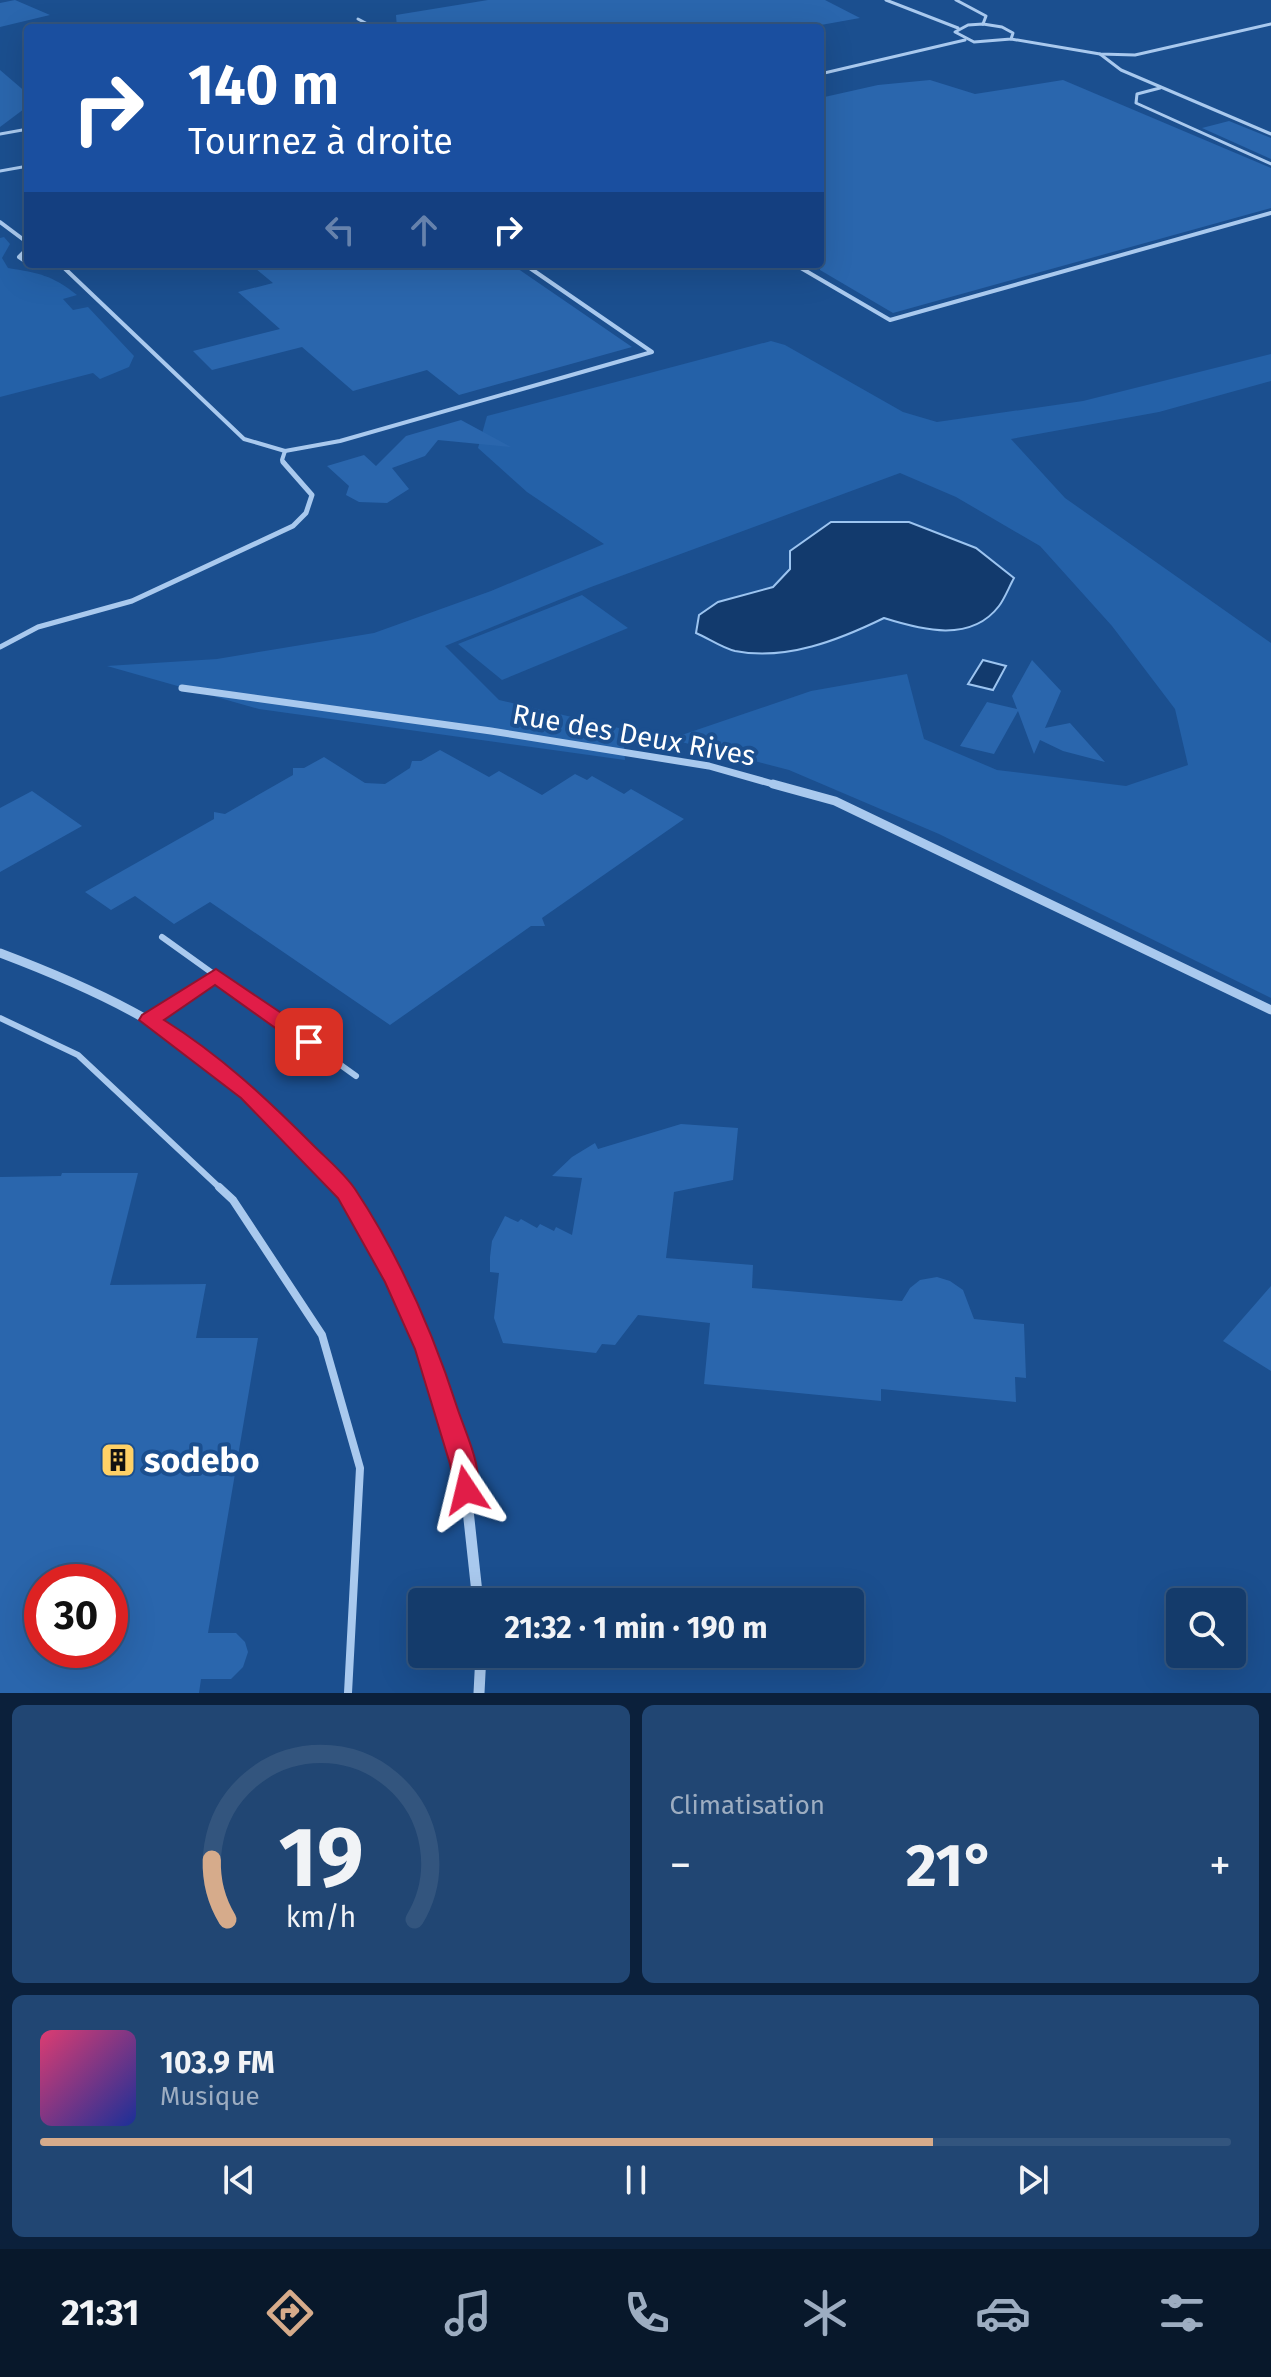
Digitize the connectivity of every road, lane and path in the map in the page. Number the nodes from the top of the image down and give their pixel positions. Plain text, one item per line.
1 (886, 0) edge
2 (956, 0) edge
3 (358, 19) dead end
4 (367, 24) edge
5 (983, 24) junction
6 (1271, 24) edge
7 (958, 28) junction
8 (1011, 39) junction
9 (965, 40) junction
10 (1100, 54) junction
11 (824, 73) edge
12 (1162, 87) junction
13 (24, 130) edge
14 (0, 134) edge
15 (1271, 134) edge
16 (1271, 164) edge
17 (24, 167) edge
18 (0, 171) edge
19 (1271, 213) edge
20 (0, 222) edge
21 (24, 242) edge
22 (64, 268) edge
23 (530, 268) edge
24 (801, 268) edge
25 (285, 451) junction
26 (0, 647) edge
27 (182, 688) dead end
28 (162, 937) dead end
29 (0, 953) edge
30 (216, 975) junction
31 (1271, 1010) edge
32 (0, 1018) edge
33 (149, 1020) junction
34 (356, 1076) dead end
35 (476, 1588) edge
36 (480, 1668) edge
37 (348, 1693) edge
38 (479, 1693) edge

1 - 7 lane
2 - 5 lane
3 - 4 lane
5 - 7 lane
5 - 8 lane
6 - 10 lane
7 - 9 lane
8 - 9 lane
8 - 10 lane
9 - 11 lane
10 - 12 lane
12 - 15 lane
12 - 16 lane
13 - 14 lane
17 - 18 lane
19 - 24 lane
20 - 21 lane
22 - 25 lane
23 - 25 lane
25 - 26 lane
27 - 31 street, Rue des Deux Rives
28 - 30 lane
29 - 33 street
30 - 33 lane
30 - 34 lane
32 - 37 lane
33 - 35 street
36 - 38 street

